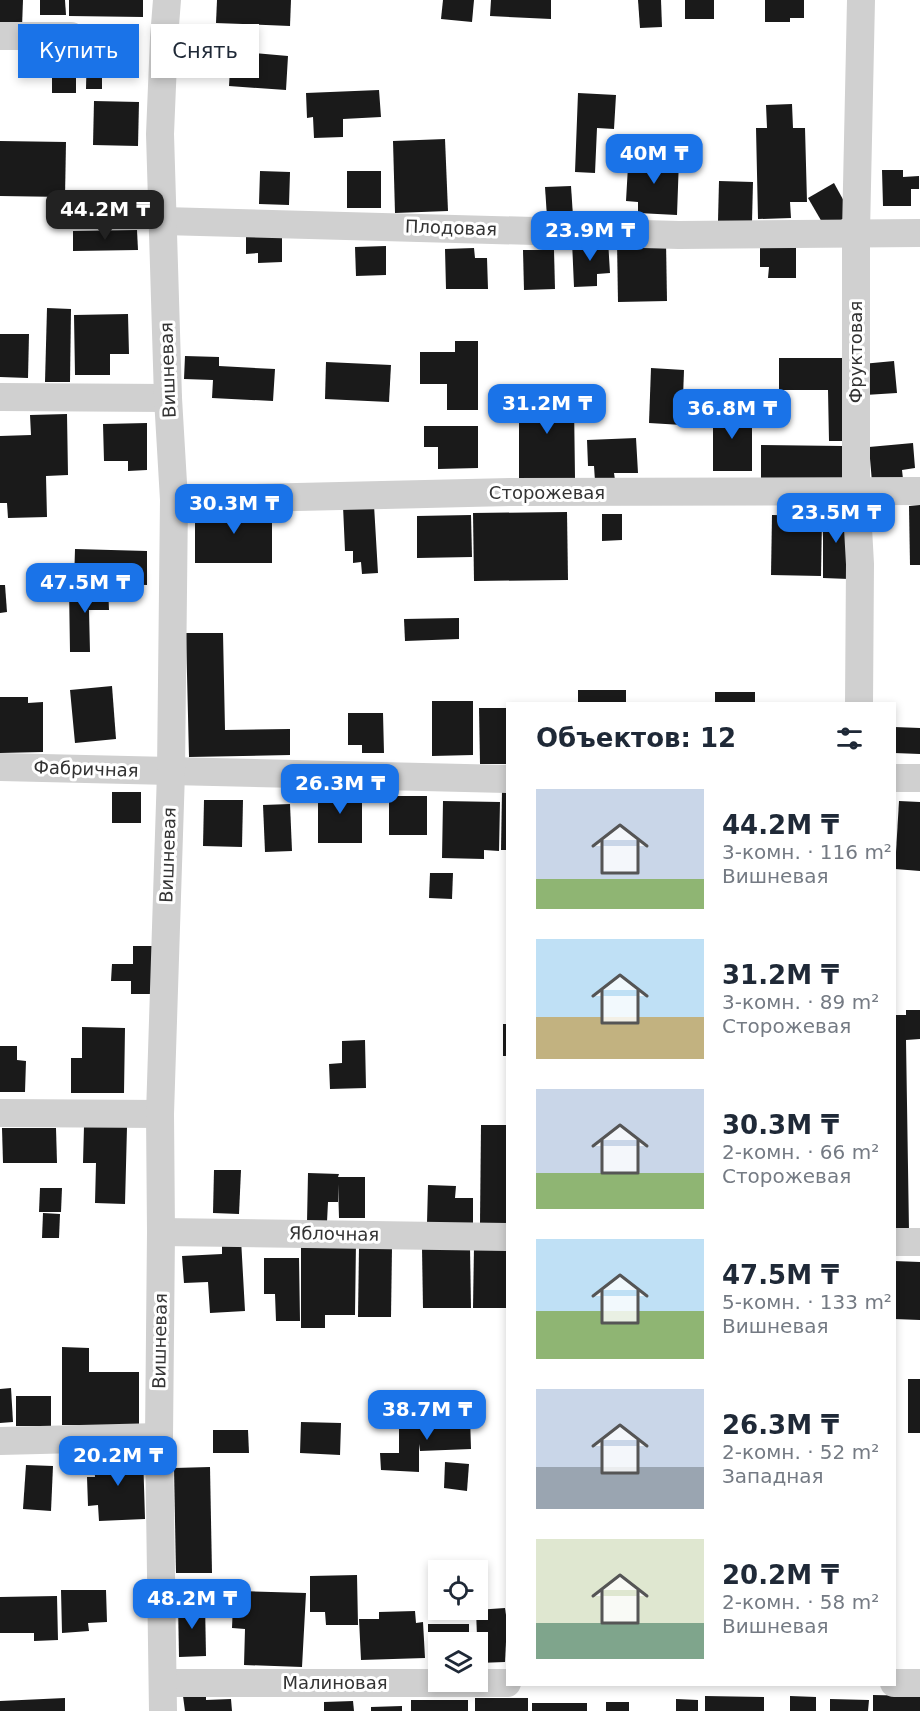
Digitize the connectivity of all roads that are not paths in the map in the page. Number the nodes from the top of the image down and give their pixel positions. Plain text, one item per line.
1 (168, 0) edge
2 (861, 0) edge
3 (0, 36) edge
4 (18, 36) edge
5 (163, 221) junction
6 (856, 232) junction
7 (920, 233) edge
8 (0, 397) edge
9 (168, 398) junction
10 (920, 491) edge
11 (856, 492) junction
12 (174, 500) junction
13 (859, 702) edge
14 (0, 767) edge
15 (171, 772) junction
16 (896, 778) edge
17 (920, 778) edge
18 (506, 779) edge
19 (0, 1113) edge
20 (160, 1114) junction
21 (161, 1232) junction
22 (506, 1237) edge
23 (896, 1242) edge
24 (920, 1242) edge
25 (159, 1437) junction
26 (0, 1441) edge
27 (506, 1683) edge
28 (896, 1683) edge
29 (920, 1683) edge
30 (163, 1697) edge

1 - 5 street, Вишневая
2 - 6 street, Фруктовая
3 - 4 street
5 - 6 street, Плодовая
5 - 9 street, Вишневая
6 - 7 street, Плодовая
6 - 11 street, Фруктовая
8 - 9 street
9 - 12 street, Вишневая
10 - 11 street, Сторожевая
11 - 12 street, Сторожевая
11 - 13 street, Фруктовая
12 - 15 street, Вишневая
14 - 15 street, Фабричная
15 - 18 street, Фабричная
15 - 20 street, Вишневая
16 - 17 street
19 - 20 street
20 - 21 street, Вишневая
21 - 22 street, Яблочная
21 - 25 street, Вишневая
23 - 24 street
25 - 26 street
25 - 30 street, Вишневая
27 - 30 street, Малиновая
28 - 29 street

